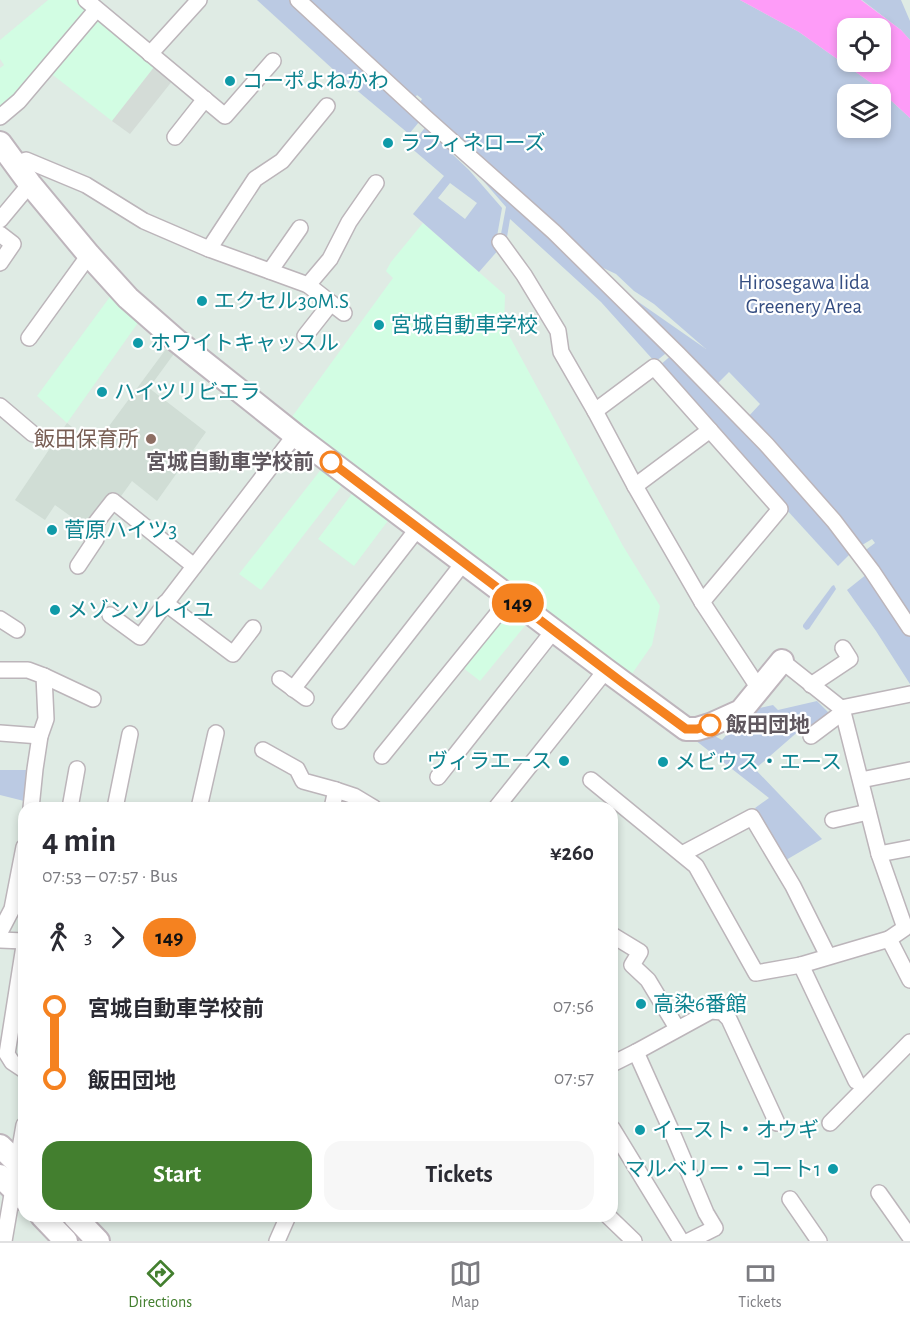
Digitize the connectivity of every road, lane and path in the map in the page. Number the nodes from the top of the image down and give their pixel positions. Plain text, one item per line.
1 (199, 0) edge
2 (298, 0) edge
3 (91, 5) edge
4 (150, 54) junction
5 (273, 61) dead end
6 (205, 99) junction
7 (327, 106) dead end
8 (0, 117) edge
9 (175, 137) dead end
10 (0, 143) edge
11 (14, 164) junction
12 (376, 183) dead end
13 (30, 184) junction
14 (0, 220) edge
15 (300, 228) dead end
16 (0, 234) edge
17 (500, 242) dead end
18 (209, 249) junction
19 (90, 255) junction
20 (0, 263) edge
21 (270, 271) junction
22 (309, 285) junction
23 (331, 303) junction
24 (344, 313) dead end
25 (305, 336) dead end
26 (29, 338) dead end
27 (0, 405) edge
28 (595, 411) junction
29 (710, 430) junction
30 (33, 434) dead end
31 (295, 435) junction
32 (635, 486) junction
33 (418, 528) junction
34 (464, 562) junction
35 (78, 566) dead end
36 (194, 566) junction
37 (511, 597) junction
38 (702, 602) junction
39 (165, 603) junction
40 (110, 615) dead end
41 (0, 619) edge
42 (253, 628) dead end
43 (910, 628) edge
44 (17, 630) dead end
45 (554, 630) junction
46 (843, 648) dead end
47 (782, 661) joint
48 (0, 670) edge
49 (606, 670) junction
50 (44, 676) junction
51 (280, 679) dead end
52 (811, 685) junction
53 (293, 689) junction
54 (760, 690) junction
55 (910, 694) edge
56 (306, 698) dead end
57 (93, 699) dead end
58 (842, 710) junction
59 (340, 721) dead end
60 (0, 733) edge
61 (216, 733) dead end
62 (130, 734) dead end
63 (40, 736) junction
64 (811, 736) dead end
65 (263, 750) dead end
66 (382, 756) dead end
67 (77, 769) dead end
68 (910, 770) edge
69 (438, 777) dead end
70 (591, 780) dead end
71 (861, 780) junction
72 (336, 790) junction
73 (32, 802) edge
74 (71, 802) edge
75 (116, 802) edge
76 (201, 802) edge
77 (333, 802) edge
78 (364, 802) edge
79 (501, 802) edge
80 (868, 812) junction
81 (833, 820) dead end
82 (910, 848) edge
83 (682, 854) junction
84 (879, 854) junction
85 (18, 878) edge
86 (908, 928) edge
87 (0, 932) edge
88 (618, 939) edge
89 (889, 939) junction
90 (0, 940) edge
91 (18, 941) edge
92 (828, 956) junction
93 (801, 965) junction
94 (910, 980) edge
95 (18, 1015) edge
96 (677, 1028) junction
97 (910, 1042) edge
98 (636, 1052) junction
99 (618, 1061) edge
100 (18, 1066) edge
101 (856, 1081) dead end
102 (777, 1123) dead end
103 (830, 1123) dead end
104 (618, 1138) edge
105 (0, 1146) edge
106 (16, 1179) edge
107 (879, 1193) dead end
108 (790, 1199) dead end
109 (48, 1222) edge
110 (80, 1222) edge
111 (285, 1222) edge
112 (614, 1222) edge
113 (910, 1237) edge
114 (4, 1241) edge
115 (66, 1241) edge
116 (98, 1241) edge
117 (277, 1241) edge
118 (634, 1241) edge
119 (681, 1241) edge
120 (689, 1241) edge
121 (819, 1241) edge

1 - 4 street
2 - 43 street
3 - 4 street
3 - 8 street
4 - 6 street
5 - 6 street
6 - 9 street
7 - 18 street
10 - 11 street
11 - 13 street
11 - 18 street
12 - 22 street
13 - 14 street
13 - 19 street
15 - 21 street
16 - 20 street
17 - 28 street
18 - 21 street
19 - 26 street
19 - 31 street
21 - 22 street
22 - 23 street
23 - 24 street
23 - 25 street
27 - 30 street
28 - 29 street
28 - 32 street
29 - 32 street
29 - 38 street
31 - 33 street
31 - 36 street
32 - 38 street
33 - 34 street
33 - 53 street
34 - 37 street
34 - 59 street
35 - 36 street
36 - 39 street
37 - 45 street
37 - 66 street
38 - 54 street
39 - 40 street
39 - 42 street
41 - 44 street
45 - 49 street
45 - 69 street
46 - 52 street
47 - 52 street
47 - 54 street
48 - 50 street
49 - 54 street
49 - 79 street
50 - 57 street
50 - 63 street
51 - 53 street
52 - 58 street
53 - 56 street
55 - 58 street
58 - 64 street
58 - 71 street
60 - 63 street
61 - 76 street
62 - 75 street
63 - 73 street
65 - 72 street
67 - 74 street
68 - 71 street
70 - 83 street
71 - 80 street
72 - 77 street
72 - 78 street
80 - 81 street
80 - 84 street
82 - 84 street
83 - 92 street
83 - 93 street
84 - 86 street
85 - 87 street
86 - 89 street
88 - 96 street
89 - 92 street
89 - 94 street
90 - 91 street
92 - 93 street
93 - 101 street
95 - 100 street
96 - 98 street
96 - 102 street
97 - 103 street
98 - 99 street
98 - 120 street
104 - 119 street
105 - 106 street
106 - 114 street
107 - 113 street
108 - 121 street
109 - 115 street
110 - 116 street
111 - 117 street
112 - 118 street

